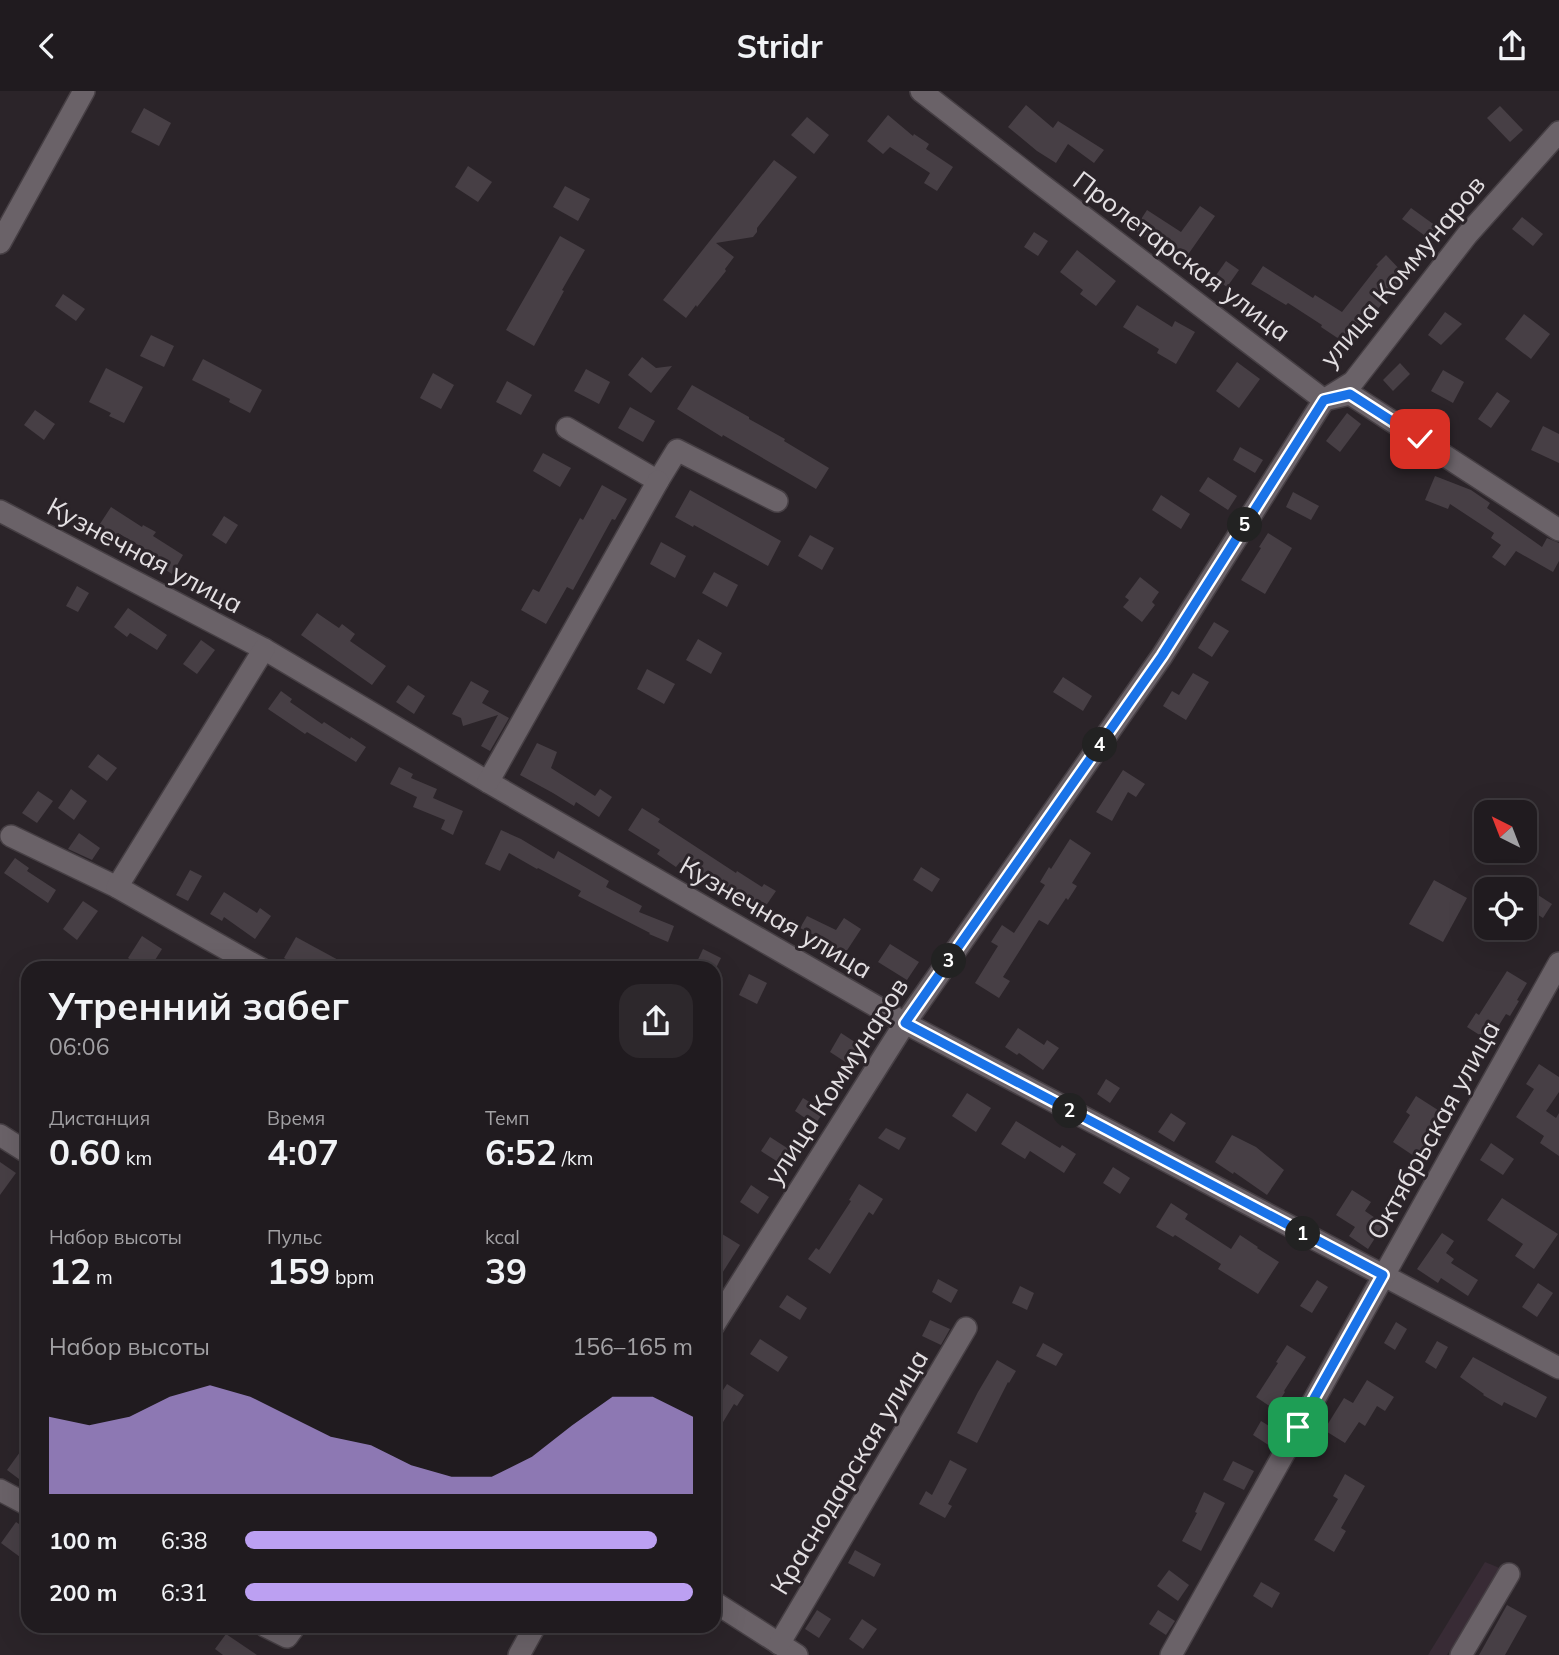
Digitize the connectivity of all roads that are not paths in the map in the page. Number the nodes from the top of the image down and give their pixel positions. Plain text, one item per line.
1 (84, 91) edge
2 (922, 91) edge
3 (1559, 132) edge
4 (0, 243) edge
5 (1324, 400) junction
6 (567, 428) dead end
7 (658, 481) junction
8 (777, 501) dead end
9 (0, 510) edge
10 (1559, 530) edge
11 (264, 649) junction
12 (488, 782) junction
13 (11, 836) dead end
14 (117, 887) junction
15 (248, 961) edge
16 (1559, 964) edge
17 (905, 1023) junction
18 (0, 1136) edge
19 (21, 1149) edge
20 (1383, 1275) junction
21 (721, 1314) edge
22 (966, 1328) dead end
23 (1559, 1368) edge
24 (0, 1490) edge
25 (21, 1501) edge
26 (1509, 1574) dead end
27 (721, 1607) edge
28 (531, 1633) edge
29 (788, 1650) edge
30 (519, 1655) edge
31 (1171, 1655) edge
32 (1461, 1655) edge

1 - 4 street
2 - 5 street, Пролетарская улица
3 - 5 street, улица Коммунаров
5 - 10 street
5 - 17 street, улица Коммунаров
6 - 7 street
7 - 8 street
7 - 12 street
9 - 11 street, Кузнечная улица
11 - 12 street, Кузнечная улица
11 - 14 street
12 - 17 street, Кузнечная улица
13 - 14 street
14 - 15 street
16 - 20 street, Октябрьская улица
17 - 20 street, Кузнечная улица
17 - 21 street, улица Коммунаров
18 - 19 street
20 - 23 street, Кузнечная улица
20 - 31 street, Октябрьская улица
22 - 29 street, Краснодарская улица
24 - 25 street
26 - 32 street
27 - 29 street, Краснодарская улица
28 - 30 street

